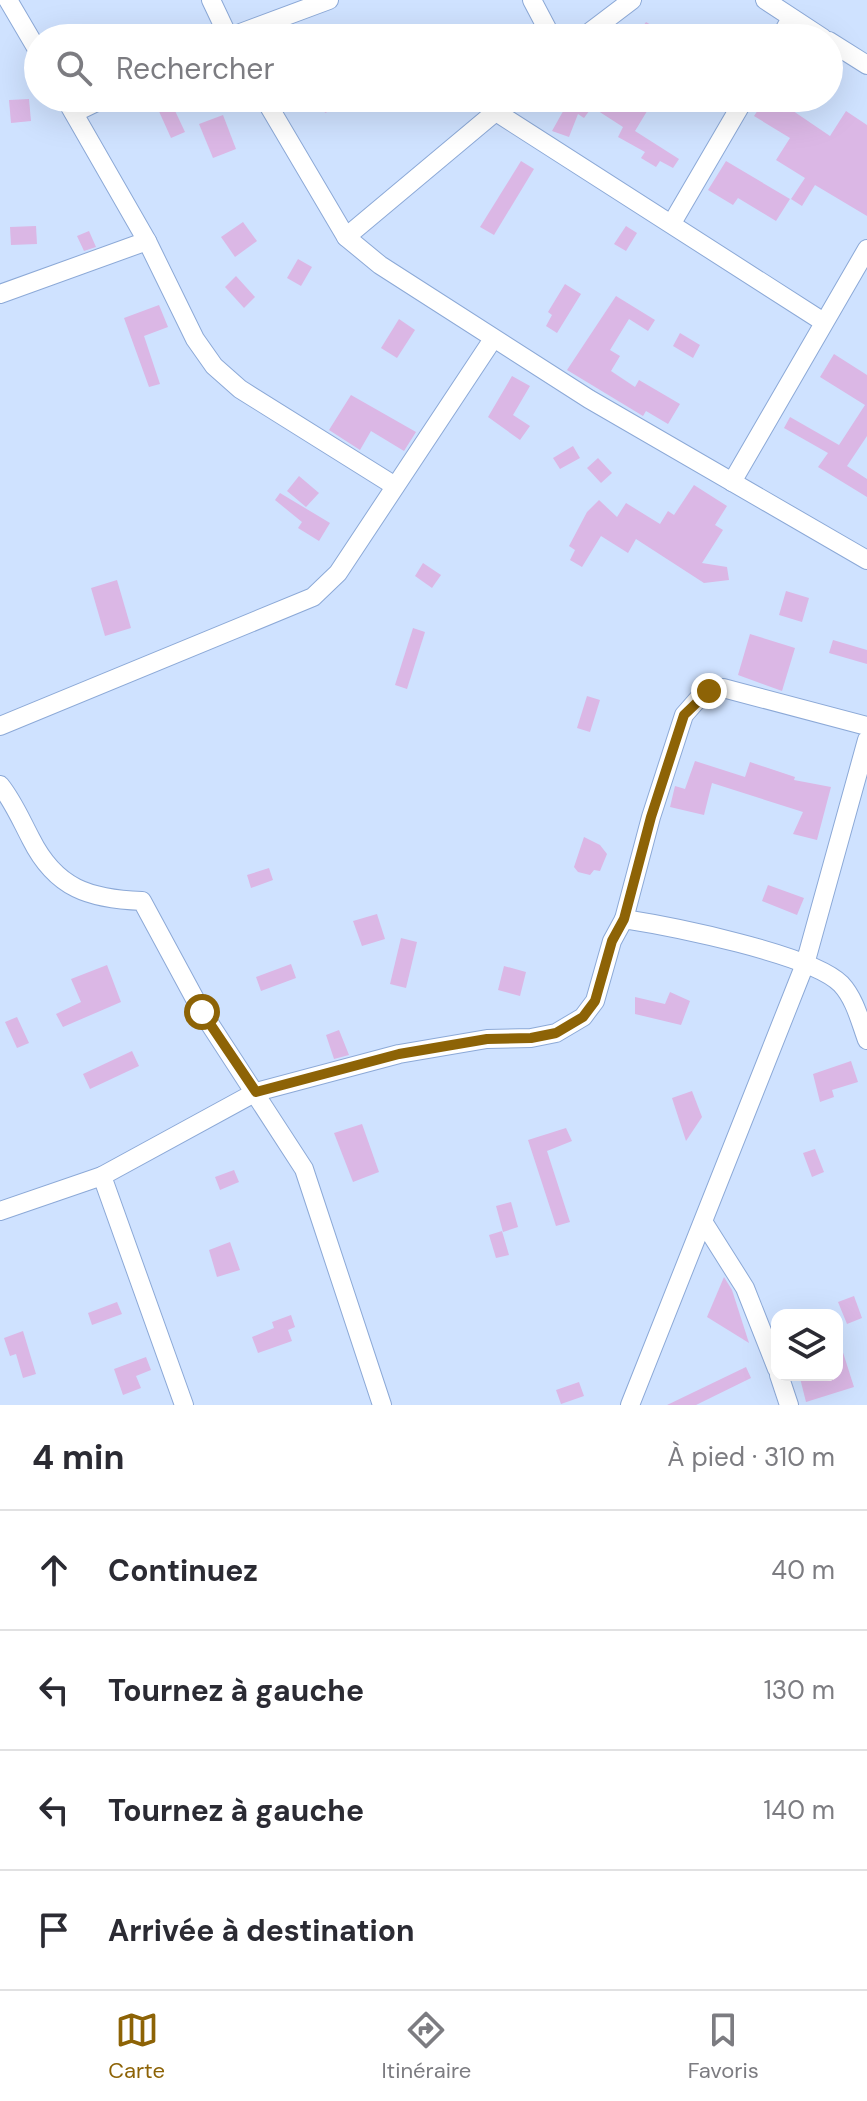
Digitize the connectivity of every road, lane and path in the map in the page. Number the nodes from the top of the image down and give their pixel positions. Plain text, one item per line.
1 (8, 0) edge
2 (211, 0) edge
3 (329, 0) edge
4 (532, 0) edge
5 (632, 0) edge
6 (765, 0) edge
7 (791, 18) junction
8 (222, 24) edge
9 (265, 24) edge
10 (545, 24) edge
11 (600, 24) edge
12 (788, 24) edge
13 (801, 24) edge
14 (24, 27) edge
15 (843, 50) edge
16 (867, 65) edge
17 (73, 112) edge
18 (272, 112) edge
19 (496, 112) joint
20 (737, 112) edge
21 (672, 223) junction
22 (346, 237) junction
23 (147, 241) junction
24 (867, 249) edge
25 (0, 277) edge
26 (9, 291) edge
27 (822, 321) junction
28 (493, 339) junction
29 (732, 482) junction
30 (395, 486) junction
31 (867, 560) edge
32 (0, 726) edge
33 (867, 726) edge
34 (867, 740) edge
35 (0, 785) edge
36 (624, 919) junction
37 (805, 964) junction
38 (867, 1040) edge
39 (256, 1092) junction
40 (102, 1176) junction
41 (0, 1211) edge
42 (704, 1223) junction
43 (771, 1354) edge
44 (781, 1381) edge
45 (184, 1405) edge
46 (382, 1405) edge
47 (630, 1405) edge
48 (789, 1405) edge

1 - 14 street
2 - 8 street
3 - 9 street
4 - 10 street
5 - 11 street
6 - 7 street
7 - 12 street
7 - 13 street
15 - 16 street
17 - 23 street
18 - 22 street
19 - 21 street
19 - 22 street
20 - 21 street
21 - 27 street
22 - 28 street
23 - 26 street
23 - 30 street
24 - 27 street
25 - 26 street
27 - 29 street
28 - 29 street
28 - 30 street
29 - 31 street
30 - 32 street
33 - 36 street
34 - 37 street
35 - 39 street
36 - 37 street
36 - 39 street
37 - 38 street
37 - 42 street
39 - 40 street
39 - 46 street
40 - 41 street
40 - 45 street
42 - 43 street
42 - 47 street
44 - 48 street

